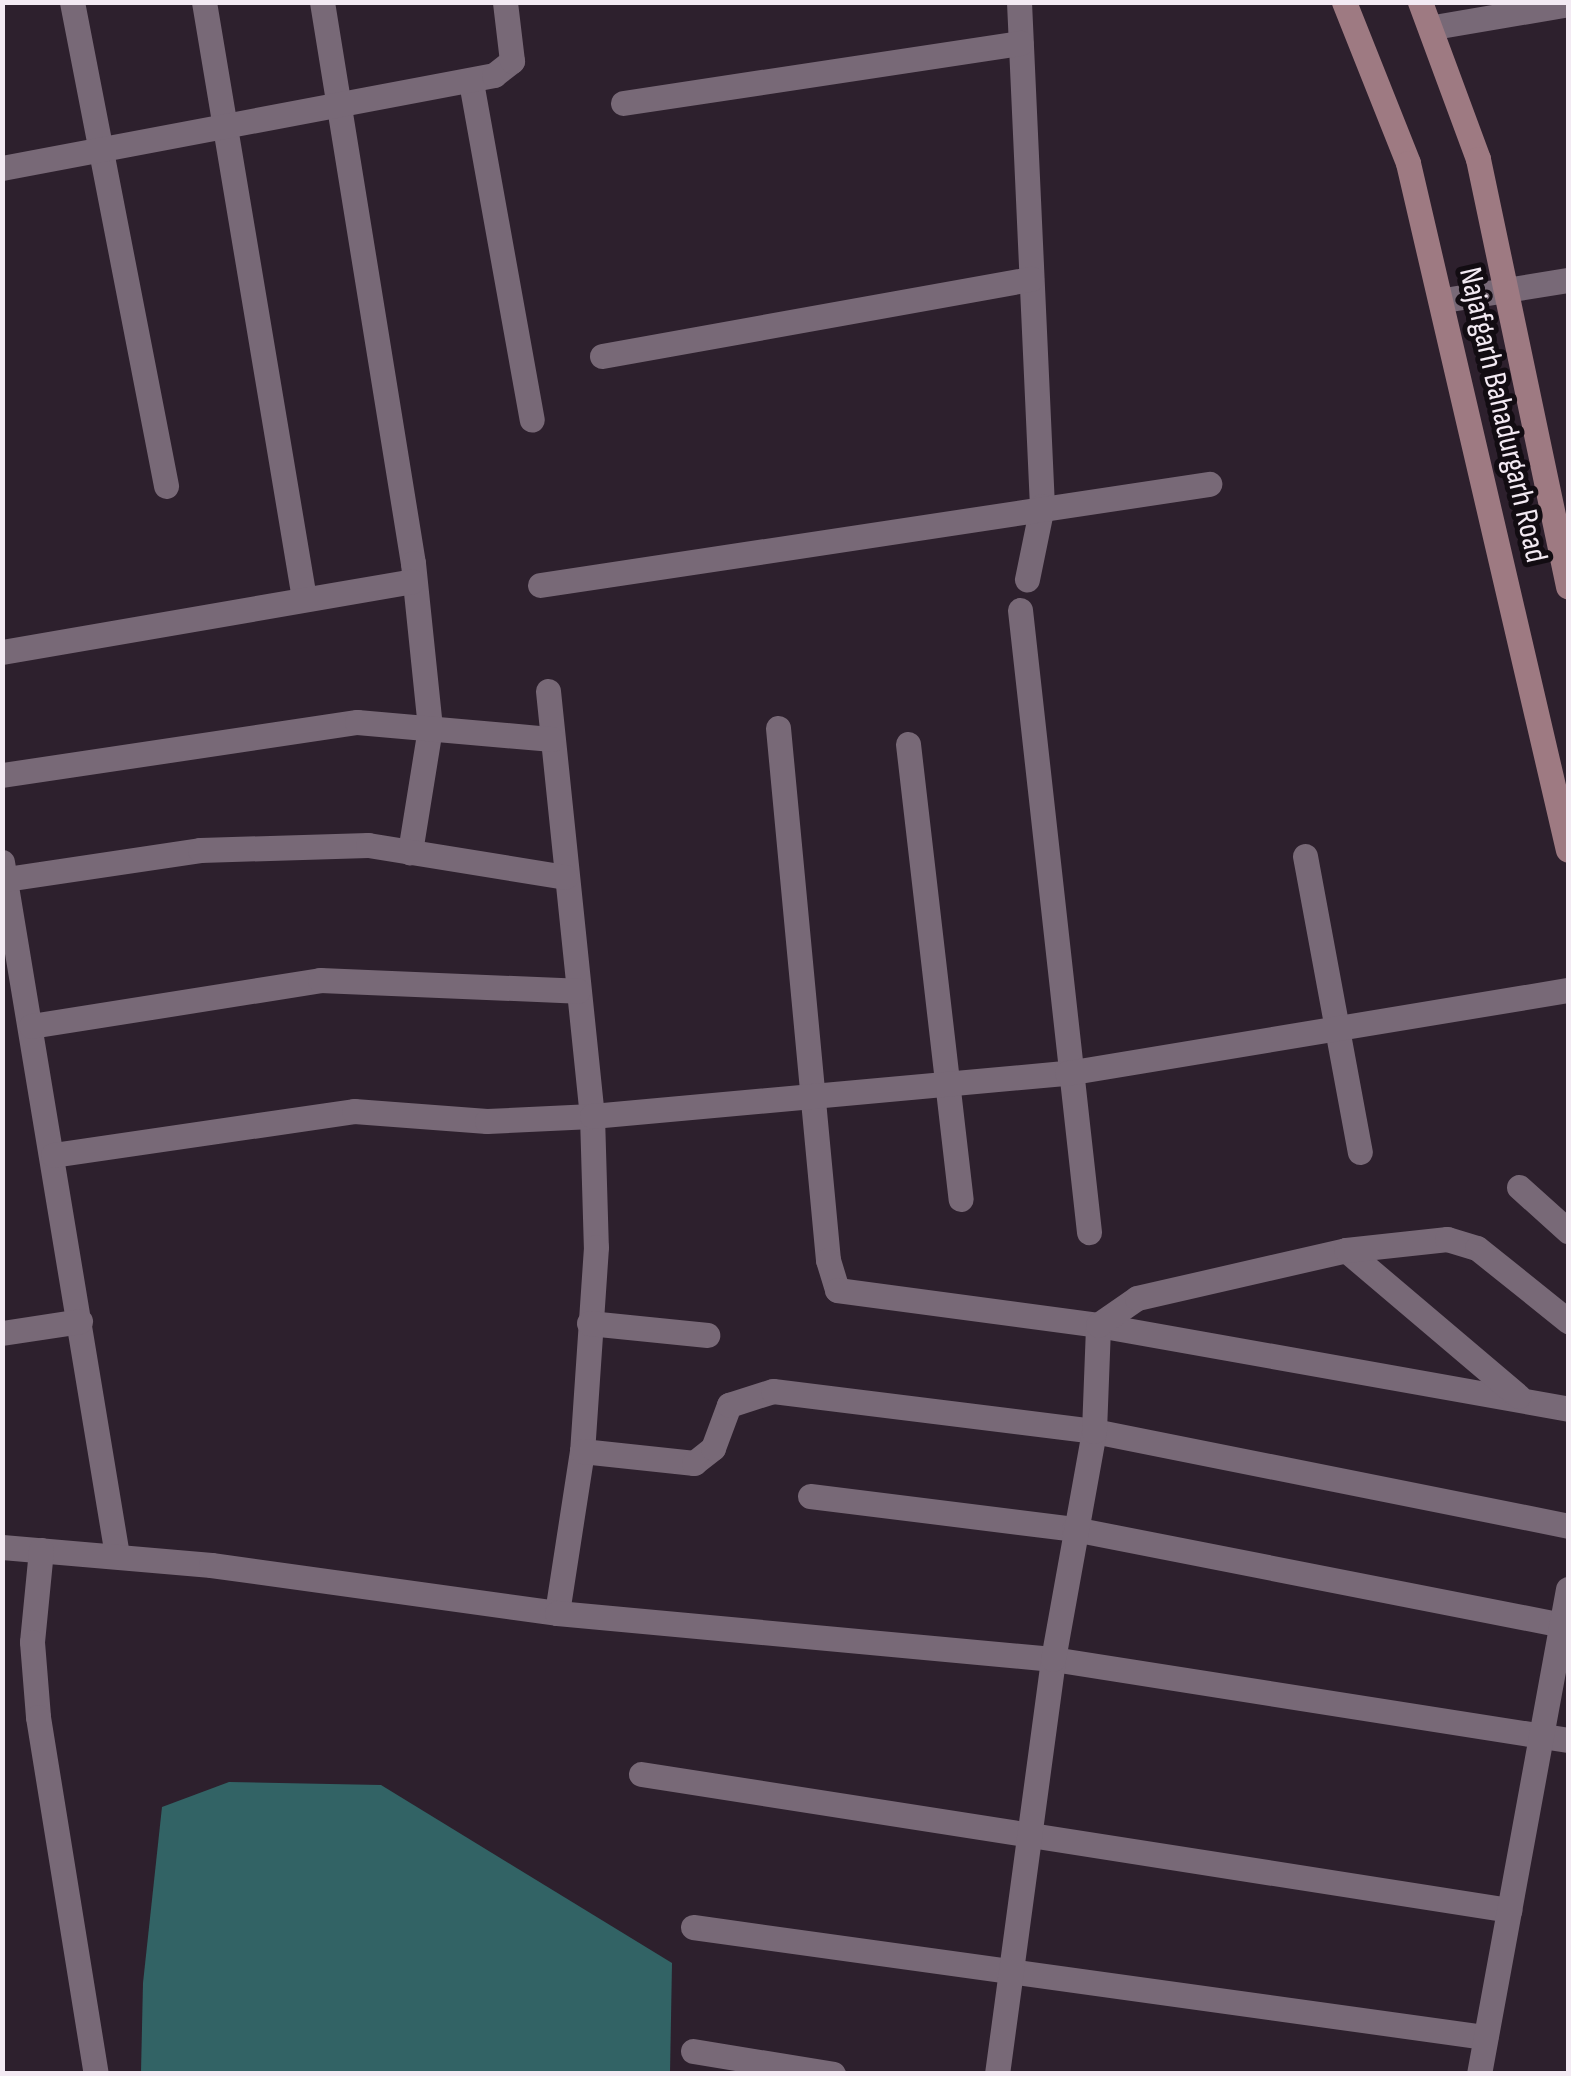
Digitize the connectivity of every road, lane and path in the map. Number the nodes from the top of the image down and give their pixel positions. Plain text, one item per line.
1 (72, 2) edge
2 (204, 2) edge
3 (322, 2) edge
4 (505, 2) edge
5 (1020, 2) edge
6 (1344, 2) edge
7 (1420, 2) edge
8 (1568, 4) edge
9 (1434, 27) junction
10 (1021, 43) junction
11 (471, 82) junction
12 (338, 104) junction
13 (622, 104) dead end
14 (228, 125) junction
15 (96, 152) junction
16 (2, 168) edge
17 (1031, 279) junction
18 (1568, 280) edge
19 (1509, 290) junction
20 (1444, 300) junction
21 (602, 356) dead end
22 (532, 420) dead end
23 (1210, 484) dead end
24 (166, 486) dead end
25 (1042, 506) junction
26 (1027, 579) dead end
27 (412, 581) junction
28 (540, 585) dead end
29 (1568, 587) edge
30 (304, 598) junction
31 (1020, 610) dead end
32 (2, 652) edge
33 (548, 691) dead end
34 (430, 728) junction
35 (778, 728) dead end
36 (552, 739) junction
37 (908, 744) dead end
38 (2, 775) edge
39 (1568, 850) edge
40 (410, 852) junction
41 (1305, 856) dead end
42 (4, 871) edge
43 (565, 876) junction
44 (1568, 990) edge
45 (578, 991) junction
46 (31, 1026) junction
47 (1337, 1028) junction
48 (1068, 1073) junction
49 (944, 1084) junction
50 (814, 1096) junction
51 (592, 1116) junction
52 (1360, 1152) dead end
53 (53, 1154) junction
54 (1519, 1187) dead end
55 (961, 1199) dead end
56 (1568, 1231) edge
57 (1089, 1232) dead end
58 (1346, 1250) junction
59 (1568, 1321) edge
60 (80, 1322) junction
61 (589, 1323) junction
62 (1098, 1325) junction
63 (2, 1333) edge
64 (707, 1335) dead end
65 (1518, 1396) junction
66 (1568, 1409) edge
67 (1094, 1431) junction
68 (582, 1451) junction
69 (810, 1496) dead end
70 (1568, 1526) edge
71 (1074, 1528) junction
72 (2, 1547) edge
73 (42, 1550) junction
74 (117, 1555) junction
75 (1568, 1589) edge
76 (557, 1614) junction
77 (1565, 1626) edge
78 (1053, 1659) junction
79 (1542, 1735) junction
80 (1568, 1740) edge
81 (641, 1774) dead end
82 (1030, 1832) junction
83 (1509, 1910) junction
84 (693, 1927) dead end
85 (1012, 1972) junction
86 (1486, 2037) junction
87 (693, 2051) dead end
88 (96, 2074) edge
89 (832, 2074) edge
90 (997, 2074) edge
91 (1479, 2074) edge

1 - 15 street
2 - 14 street
3 - 12 street
4 - 11 street
5 - 10 street
6 - 20 main road, Najafgarh Bahadurgarh Road
7 - 9 main road, Najafgarh Bahadurgarh Road
8 - 9 street
9 - 19 main road, Najafgarh Bahadurgarh Road
10 - 13 street
10 - 17 street
11 - 12 street
11 - 22 street
12 - 14 street
12 - 27 street
14 - 15 street
14 - 30 street
15 - 16 street
15 - 24 street
17 - 21 street
17 - 25 street
18 - 19 street
19 - 20 street
19 - 29 main road, Najafgarh Bahadurgarh Road
20 - 39 main road, Najafgarh Bahadurgarh Road
23 - 25 street
25 - 26 street
25 - 28 street
27 - 30 street
27 - 34 street
30 - 32 street
31 - 48 street
33 - 36 street
34 - 36 street
34 - 38 street
34 - 40 street
35 - 50 street
36 - 43 street
37 - 49 street
40 - 42 street
40 - 43 street
41 - 47 street
42 - 46 street
43 - 45 street
44 - 47 street
45 - 46 street
45 - 51 street
46 - 53 street
47 - 48 street
47 - 52 street
48 - 49 street
48 - 57 street
49 - 50 street
49 - 55 street
50 - 51 street
50 - 62 street
51 - 53 street
51 - 61 street
53 - 60 street
54 - 56 street
58 - 59 street
58 - 62 street
58 - 65 street
60 - 63 street
60 - 74 street
61 - 64 street
61 - 68 street
62 - 65 street
62 - 67 street
65 - 66 street
67 - 68 street
67 - 70 street
67 - 71 street
68 - 76 street
69 - 71 street
71 - 77 street
71 - 78 street
72 - 73 street
73 - 74 street
73 - 88 street
74 - 76 street
75 - 77 street
76 - 78 street
77 - 79 street
78 - 79 street
78 - 82 street
79 - 80 street
79 - 83 street
81 - 82 street
82 - 83 street
82 - 85 street
83 - 86 street
84 - 85 street
85 - 86 street
85 - 90 street
86 - 91 street
87 - 89 street

